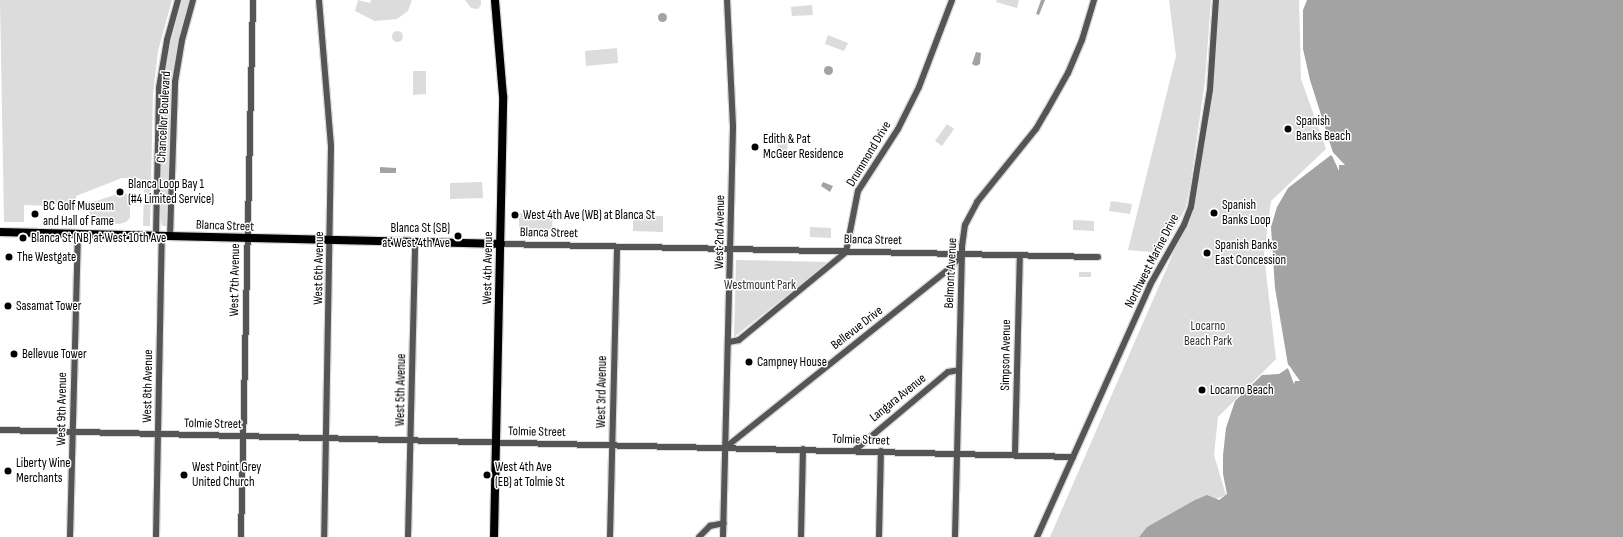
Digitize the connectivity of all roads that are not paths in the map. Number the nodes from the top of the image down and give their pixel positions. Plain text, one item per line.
1 (178, 0) edge
2 (193, 0) edge
3 (252, 0) edge
4 (319, 0) edge
5 (495, 0) edge
6 (727, 0) edge
7 (952, 0) edge
8 (1094, 0) edge
9 (1216, 0) edge
10 (0, 232) edge
11 (78, 234) junction
12 (163, 236) junction
13 (248, 238) junction
14 (331, 240) junction
15 (415, 243) junction
16 (501, 244) junction
17 (617, 247) junction
18 (730, 249) junction
19 (846, 252) junction
20 (962, 254) junction
21 (1020, 256) junction
22 (1098, 257) dead end
23 (728, 342) junction
24 (959, 370) junction
25 (0, 430) edge
26 (73, 432) junction
27 (158, 434) junction
28 (243, 436) junction
29 (327, 438) junction
30 (410, 440) junction
31 (497, 442) junction
32 (612, 444) junction
33 (726, 447) junction
34 (803, 449) junction
35 (855, 450) junction
36 (881, 451) junction
37 (957, 453) junction
38 (1015, 454) junction
39 (1073, 457) junction
40 (724, 523) junction
41 (70, 537) edge
42 (156, 537) edge
43 (241, 537) edge
44 (324, 537) edge
45 (408, 537) edge
46 (494, 537) edge
47 (610, 537) edge
48 (699, 537) edge
49 (723, 537) edge
50 (801, 537) edge
51 (879, 537) edge
52 (955, 537) edge
53 (1037, 537) edge

1 - 12 street, Chancellor Boulevard
2 - 12 street, Chancellor Boulevard
3 - 13 street, West 7th Avenue
4 - 14 street, West 6th Avenue
5 - 16 main road, West 4th Avenue
6 - 18 street, West 2nd Avenue
7 - 19 street, Drummond Drive
8 - 20 street, Belmont Avenue
9 - 39 street, Northwest Marine Drive
10 - 11 main road, Blanca Street
11 - 12 main road, Blanca Street
11 - 26 street, West 9th Avenue
12 - 13 main road, Blanca Street
12 - 27 street, West 8th Avenue
13 - 14 main road, Blanca Street
13 - 28 street, West 7th Avenue
14 - 15 main road, Blanca Street
14 - 29 street, West 6th Avenue
15 - 16 main road, Blanca Street
15 - 30 street, West 5th Avenue
16 - 17 street, Blanca Street
16 - 31 main road, West 4th Avenue
17 - 18 street, Blanca Street
17 - 32 street, West 3rd Avenue
18 - 19 street, Blanca Street
18 - 23 street, West 2nd Avenue
19 - 20 street, Blanca Street
19 - 23 street
20 - 21 street, Blanca Street
20 - 24 street, Belmont Avenue
20 - 33 street, Bellevue Drive
21 - 22 street, Blanca Street
21 - 38 street, Simpson Avenue
23 - 33 street, West 2nd Avenue
24 - 35 street, Langara Avenue
24 - 37 street, Belmont Avenue
25 - 26 street, Tolmie Street
26 - 27 street, Tolmie Street
26 - 41 street, West 9th Avenue
27 - 28 street, Tolmie Street
27 - 42 street, West 8th Avenue
28 - 29 street, Tolmie Street
28 - 43 street, West 7th Avenue
29 - 30 street, Tolmie Street
29 - 44 street, West 6th Avenue
30 - 31 street, Tolmie Street
30 - 45 street, West 5th Avenue
31 - 32 street, Tolmie Street
31 - 46 main road, West 4th Avenue
32 - 33 street, Tolmie Street
32 - 47 street, West 3rd Avenue
33 - 34 street, Tolmie Street
33 - 40 street, West 2nd Avenue
34 - 35 street, Tolmie Street
34 - 50 street
35 - 36 street, Tolmie Street
36 - 37 street, Tolmie Street
36 - 51 street
37 - 38 street, Tolmie Street
37 - 52 street, Belmont Avenue
38 - 39 street, Tolmie Street
39 - 53 street, Northwest Marine Drive
40 - 48 street
40 - 49 street, West 2nd Avenue

